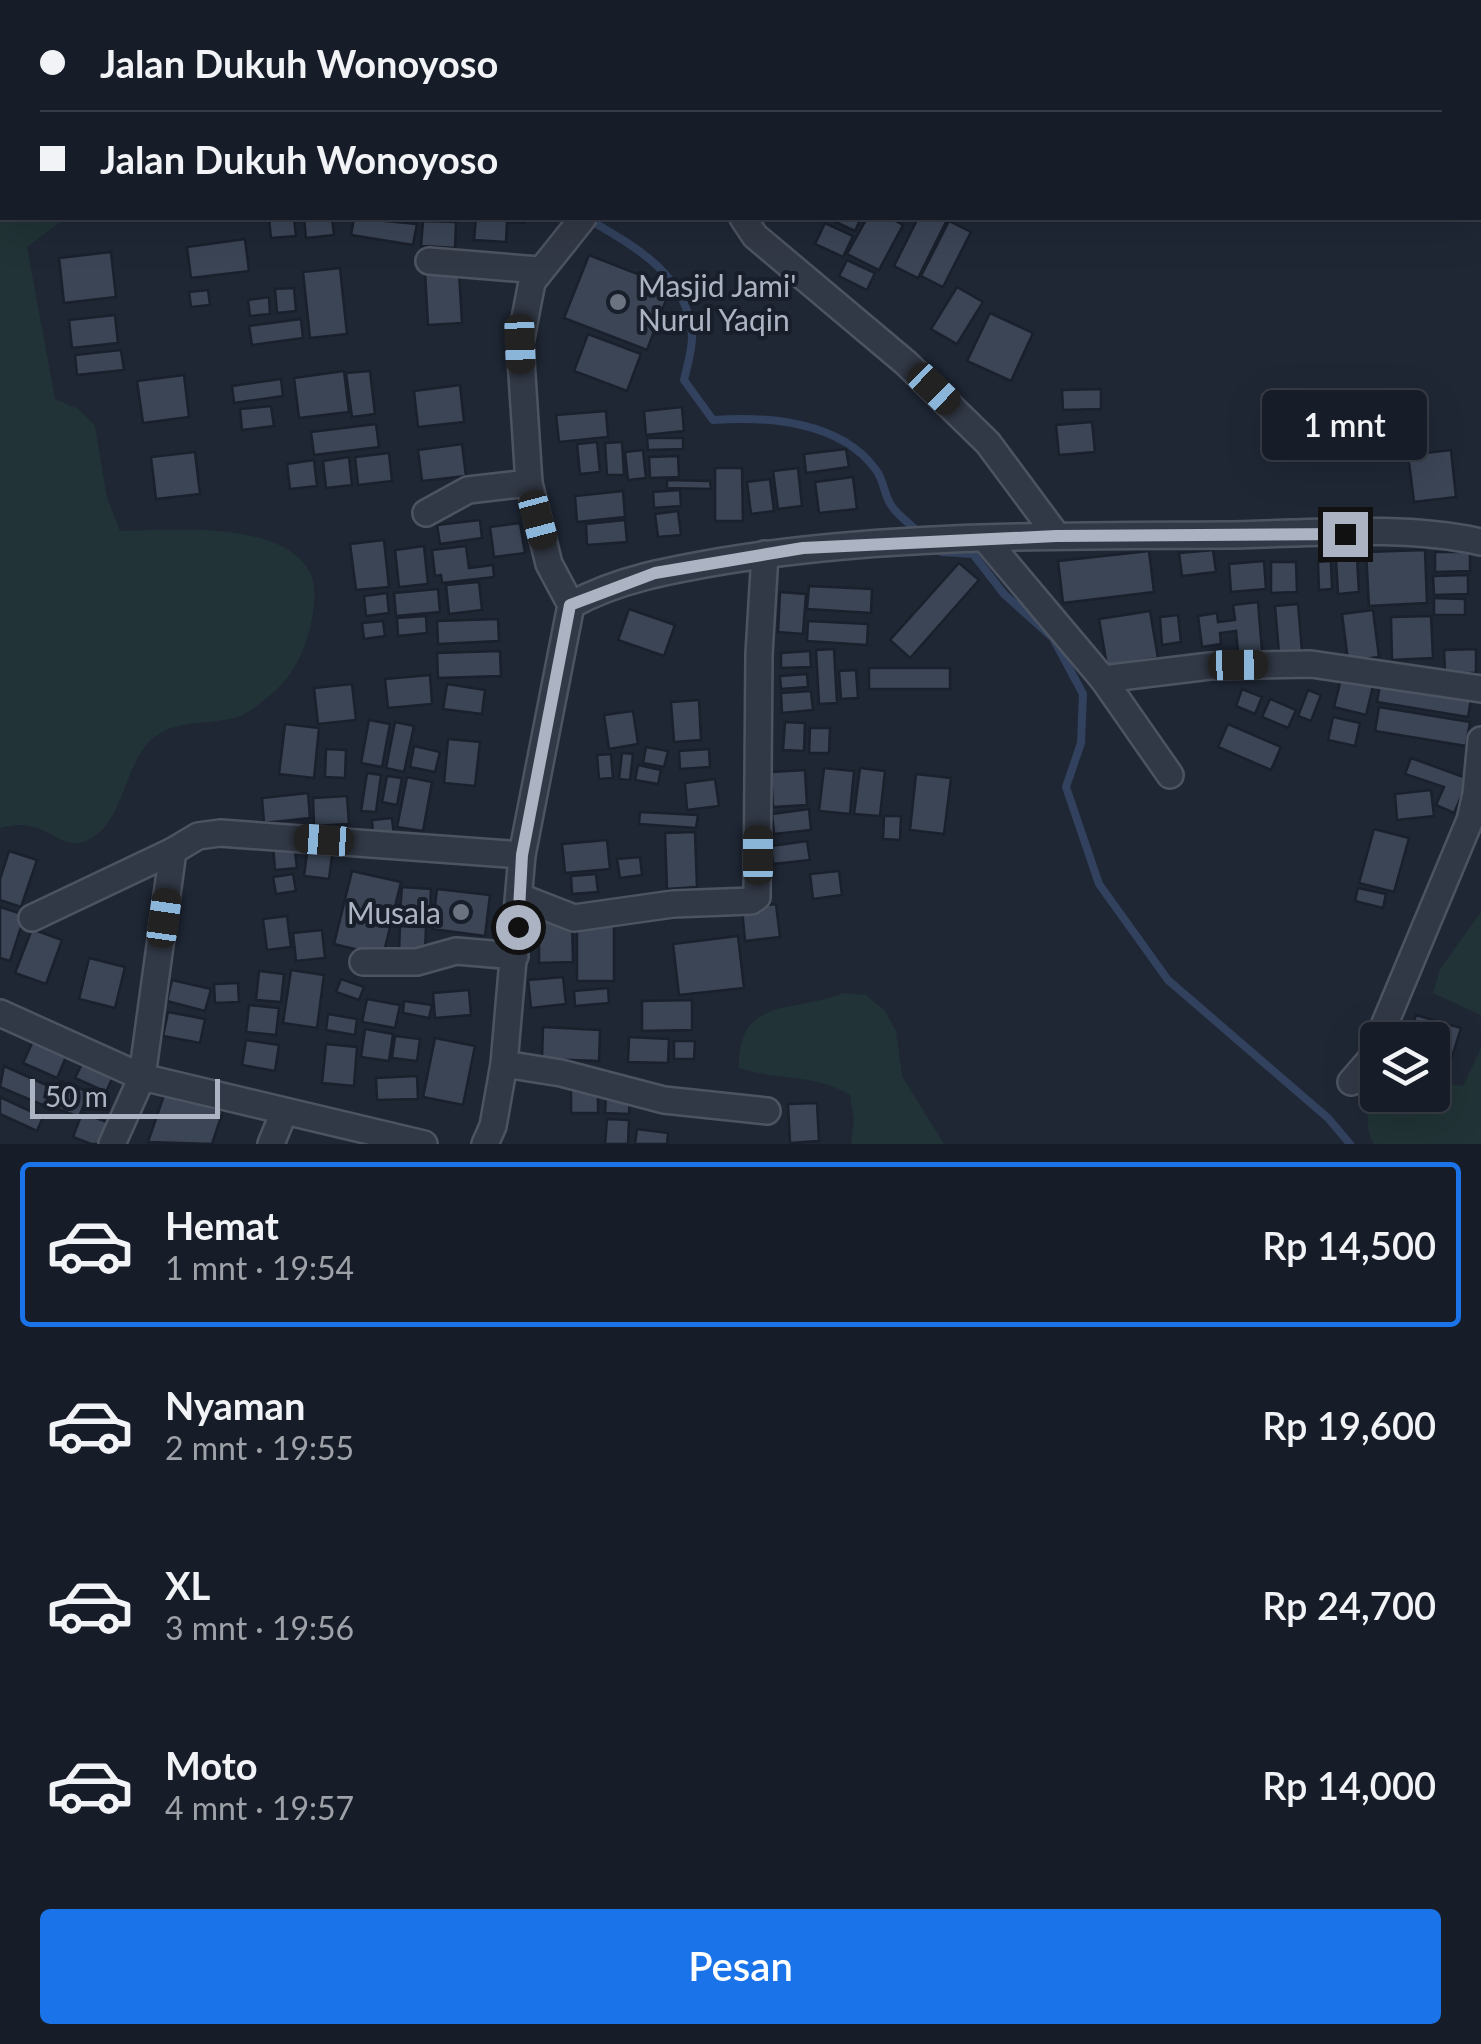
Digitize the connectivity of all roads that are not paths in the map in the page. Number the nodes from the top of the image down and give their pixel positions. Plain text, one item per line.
1 (744, 220) edge
2 (578, 224) edge
3 (429, 261) dead end
4 (539, 270) junction
5 (529, 483) junction
6 (426, 512) dead end
7 (1056, 536) junction
8 (986, 540) junction
9 (1481, 542) edge
10 (764, 554) junction
11 (570, 605) junction
12 (1102, 679) junction
13 (1481, 689) edge
14 (1481, 740) edge
15 (1170, 775) dead end
16 (173, 851) junction
17 (522, 855) junction
18 (520, 897) junction
19 (32, 918) dead end
20 (516, 956) junction
21 (363, 962) dead end
22 (3, 1020) edge
23 (1386, 1022) edge
24 (504, 1064) junction
25 (1360, 1071) edge
26 (142, 1077) junction
27 (1350, 1082) dead end
28 (766, 1111) dead end
29 (284, 1112) junction
30 (112, 1144) edge
31 (271, 1144) edge
32 (424, 1144) edge
33 (485, 1144) edge

1 - 7 street
2 - 4 street
3 - 4 street
4 - 5 street
5 - 6 street
5 - 11 street
7 - 8 street
7 - 9 street
8 - 10 street
8 - 12 street
10 - 11 street
10 - 18 street
11 - 17 street
12 - 13 street
12 - 15 street
14 - 23 street
16 - 17 street
16 - 19 street
16 - 26 street
17 - 18 street
18 - 20 street
20 - 21 street
20 - 24 street
22 - 26 street
24 - 28 street
24 - 33 street
25 - 27 street
26 - 29 street
26 - 30 street
29 - 31 street
29 - 32 street

